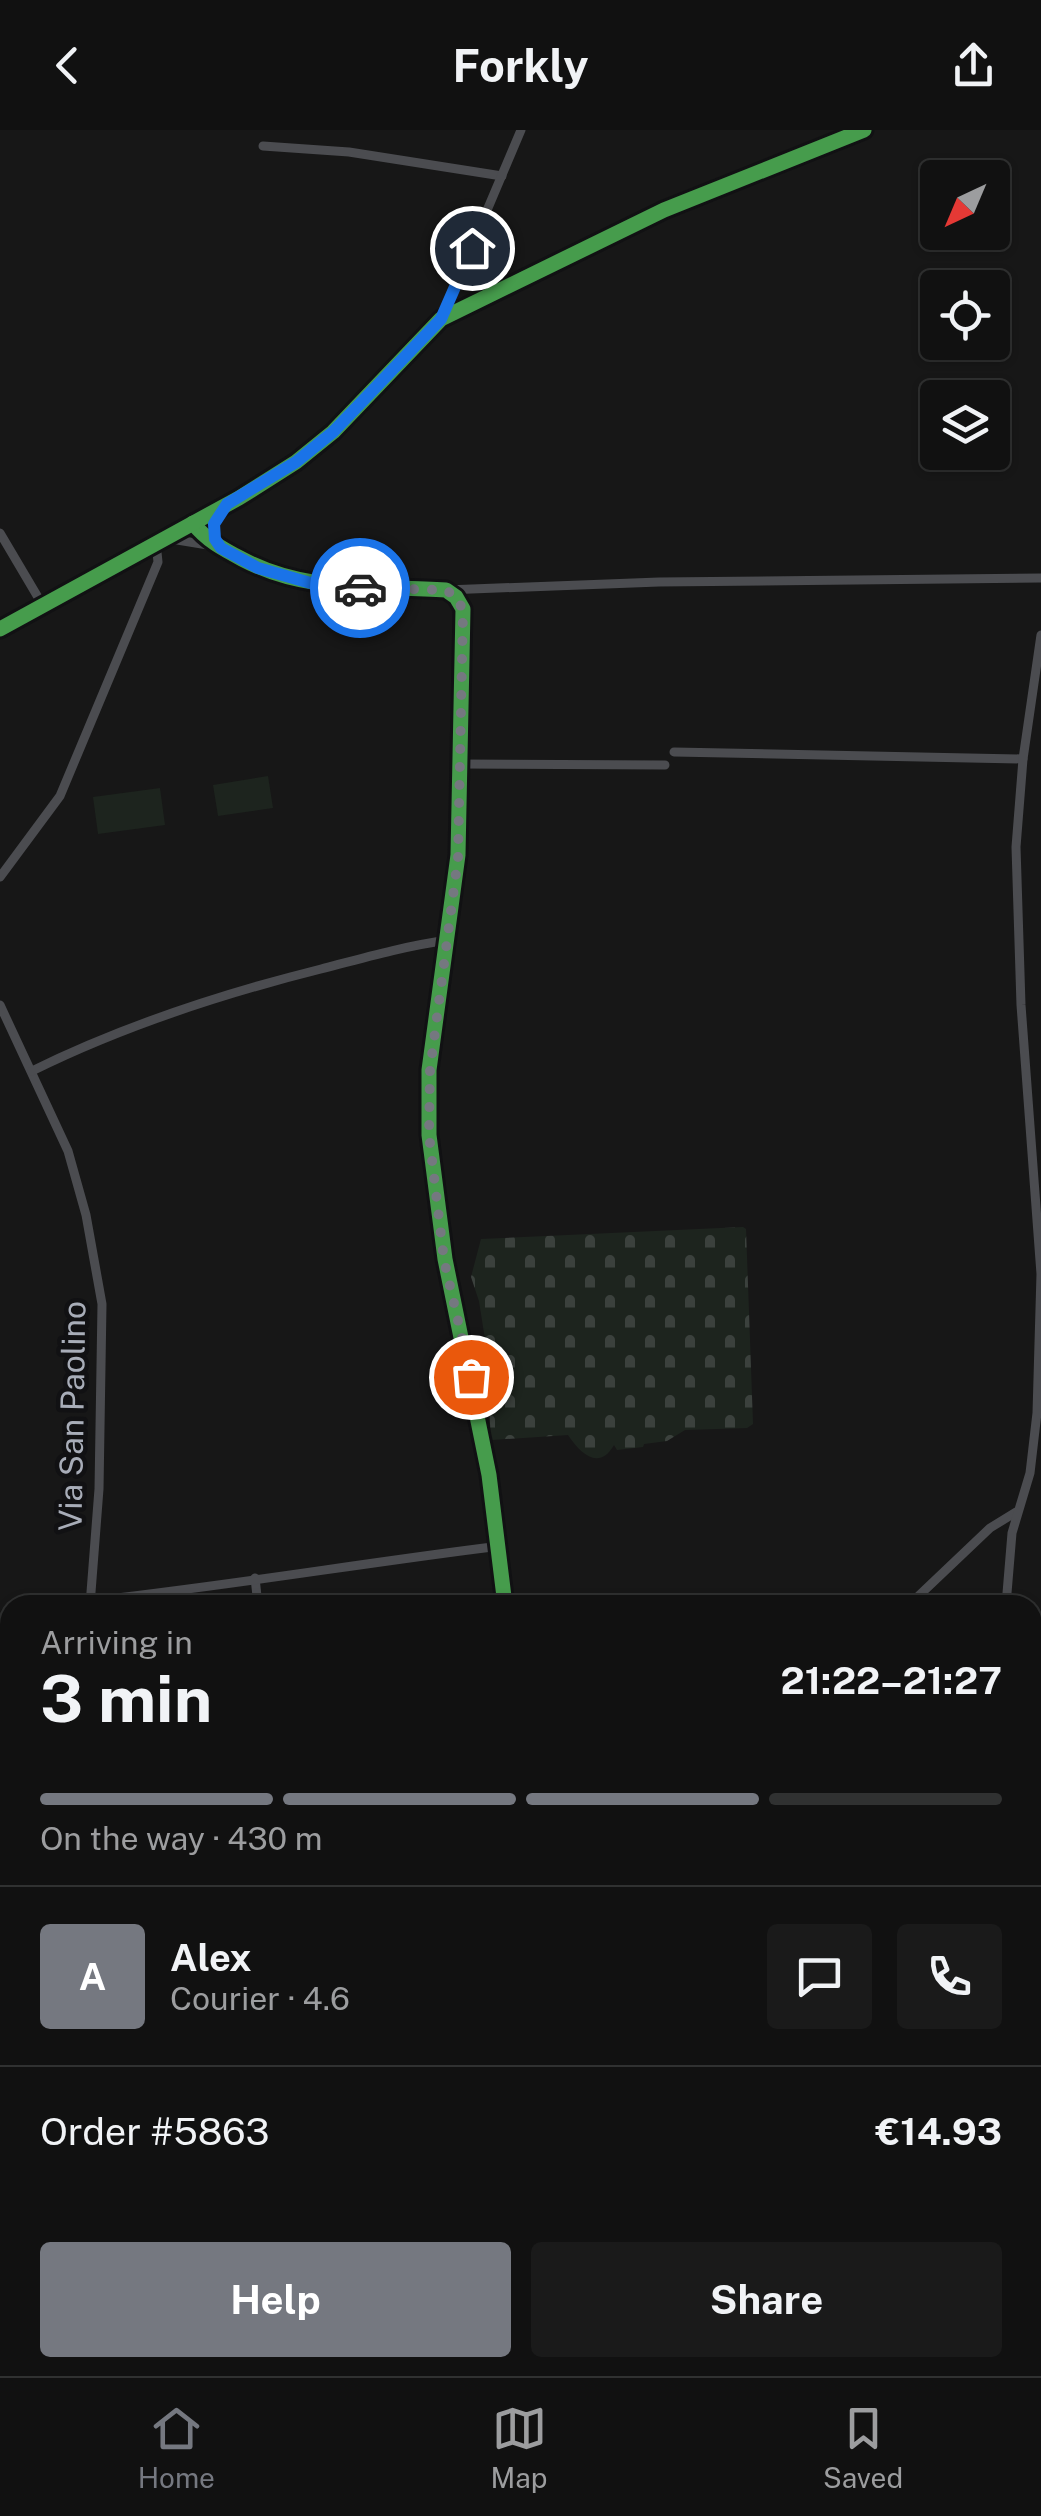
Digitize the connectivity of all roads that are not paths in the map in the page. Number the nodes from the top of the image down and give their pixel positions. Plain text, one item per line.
1 (522, 130) edge
2 (864, 130) edge
3 (263, 146) dead end
4 (502, 176) junction
5 (441, 319) junction
6 (227, 504) junction
7 (192, 523) junction
8 (0, 532) edge
9 (160, 541) junction
10 (221, 548) junction
11 (1041, 578) edge
12 (446, 590) junction
13 (42, 604) junction
14 (0, 629) edge
15 (1041, 635) edge
16 (1026, 744) junction
17 (1041, 744) edge
18 (674, 752) dead end
19 (1023, 759) junction
20 (460, 764) junction
21 (665, 765) dead end
22 (0, 876) edge
23 (448, 940) junction
24 (0, 1005) edge
25 (32, 1071) junction
26 (1016, 1512) junction
27 (500, 1546) junction
28 (255, 1578) junction
29 (91, 1595) edge
30 (156, 1595) edge
31 (257, 1595) edge
32 (504, 1595) edge
33 (919, 1595) edge
34 (1006, 1595) edge

1 - 4 street
2 - 5 street
3 - 4 street
4 - 5 street
5 - 6 street
6 - 7 street
6 - 10 street
7 - 9 street
7 - 10 street
8 - 13 street
9 - 10 street
9 - 13 street
9 - 22 street
10 - 12 street
11 - 12 street
12 - 20 street
13 - 14 street
15 - 16 street
16 - 17 street
16 - 19 street
18 - 19 street
19 - 26 street
20 - 21 street
20 - 23 street
23 - 25 street
23 - 27 street
24 - 25 street, Via San Paolino
25 - 29 street, Via San Paolino
26 - 33 street
26 - 34 street
27 - 28 street
27 - 32 street
28 - 30 street
28 - 31 street

